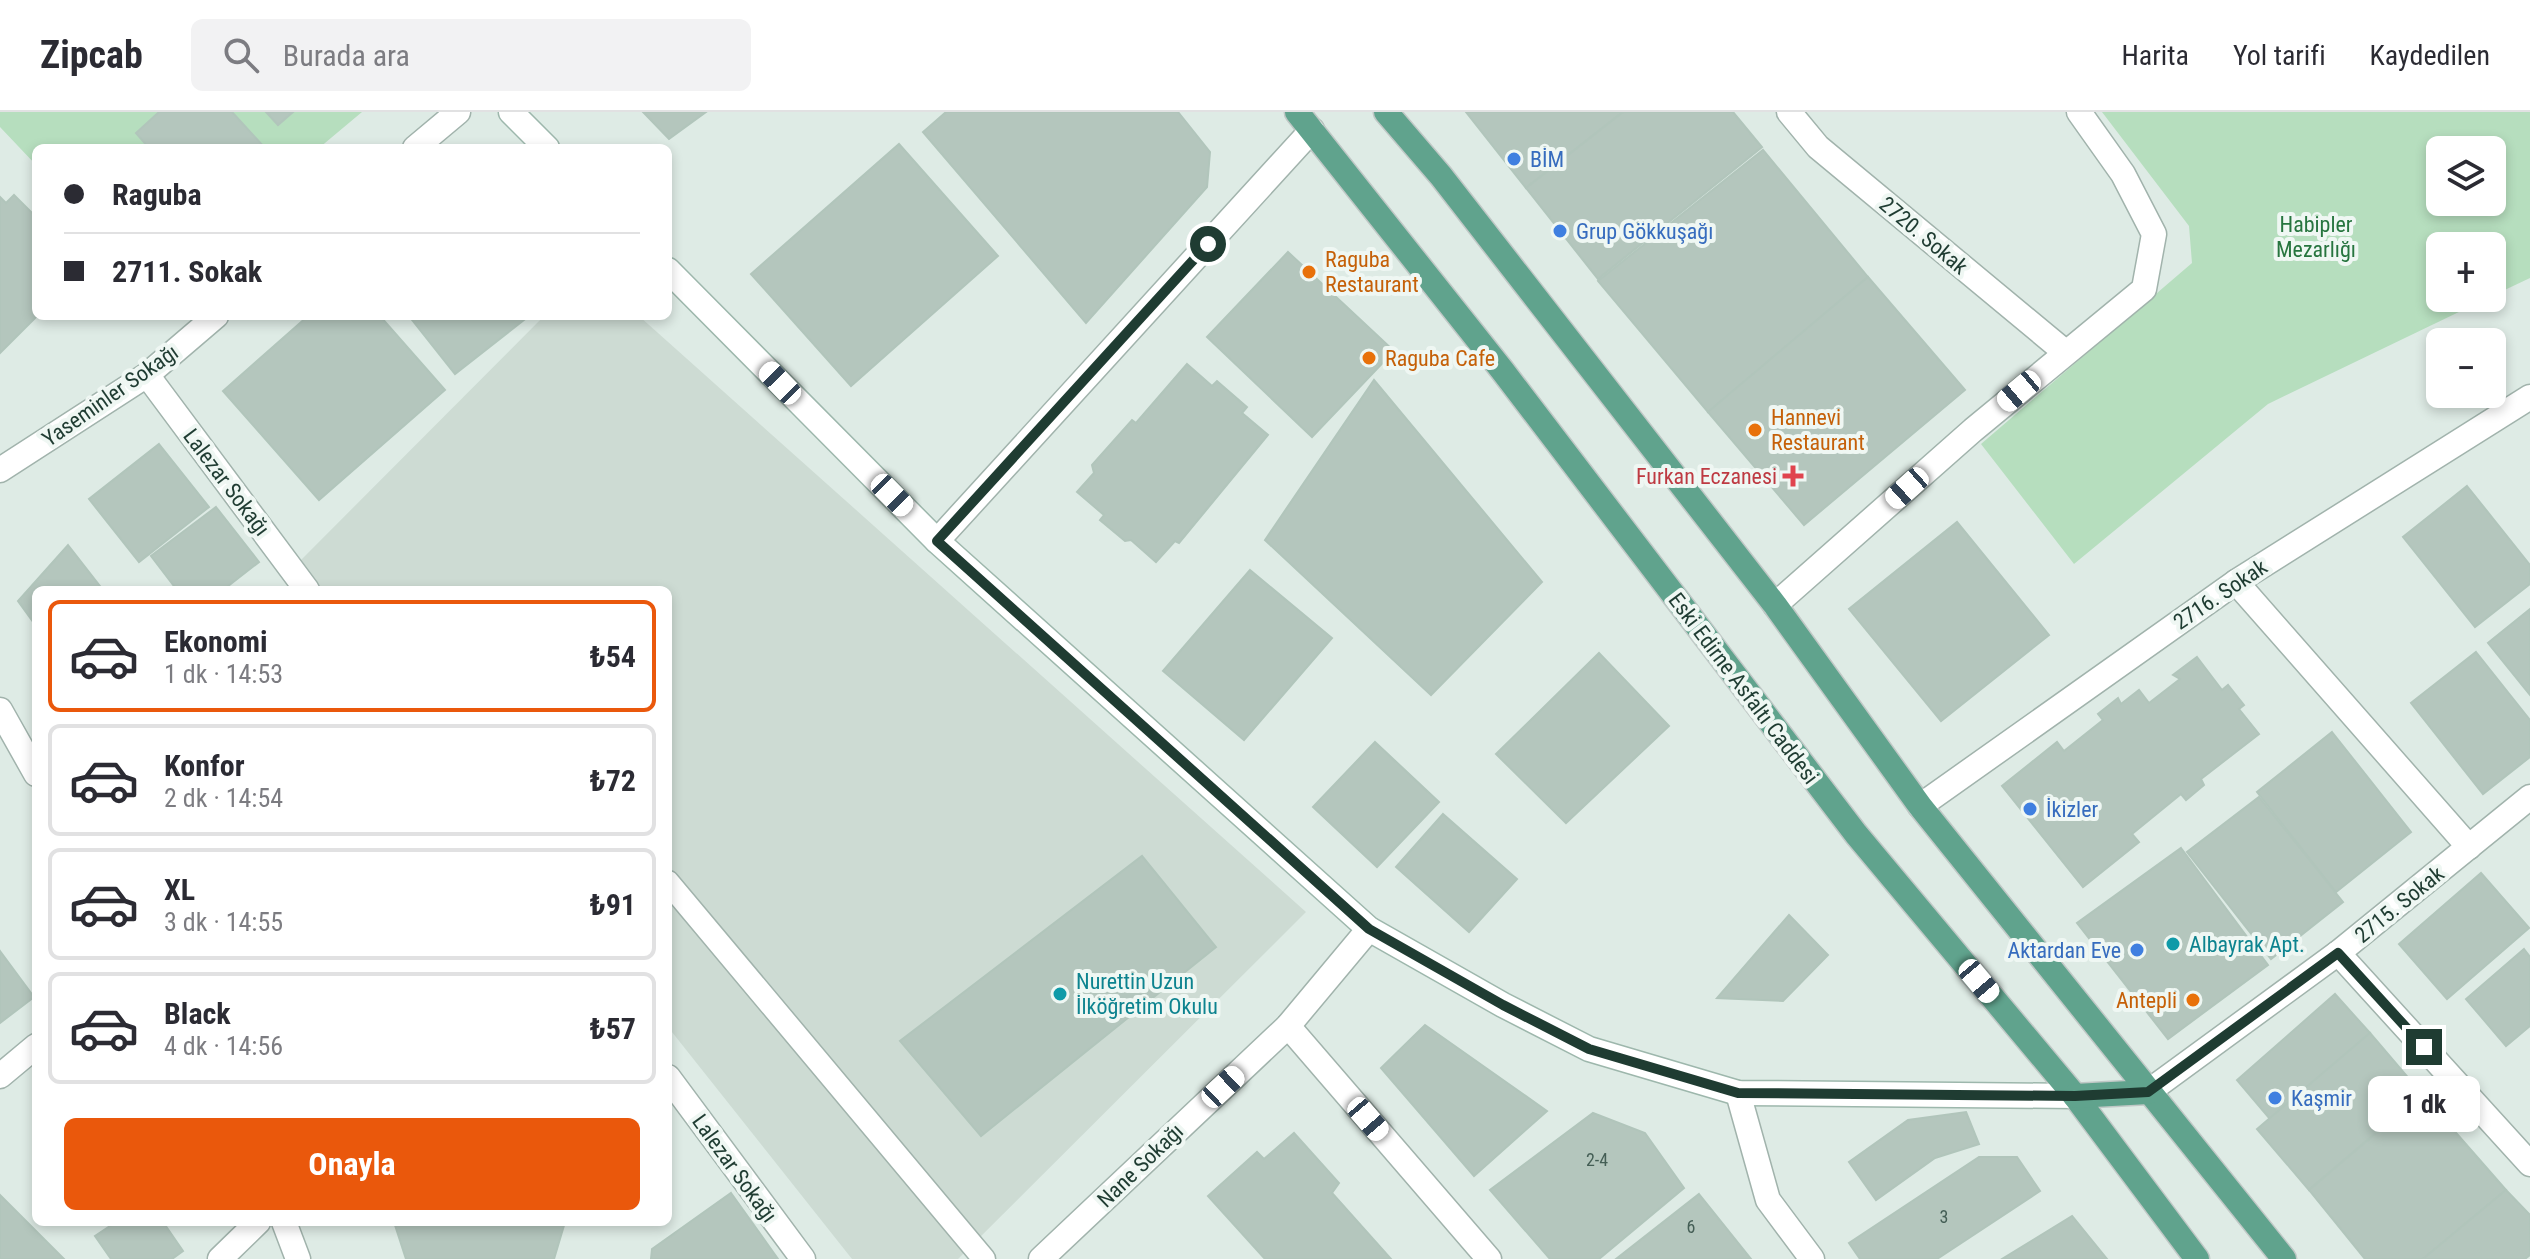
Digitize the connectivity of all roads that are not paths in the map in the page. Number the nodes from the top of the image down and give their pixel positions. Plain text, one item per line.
1 (458, 112) edge
2 (511, 112) edge
3 (1386, 112) edge
4 (1789, 112) edge
5 (2079, 112) edge
6 (1304, 121) edge
7 (420, 144) edge
8 (543, 144) edge
9 (672, 274) edge
10 (211, 320) edge
11 (2065, 352) junction
12 (147, 375) junction
13 (2530, 397) edge
14 (0, 470) edge
15 (937, 541) junction
16 (2236, 582) junction
17 (304, 586) edge
18 (1775, 605) junction
19 (0, 710) edge
20 (32, 767) edge
21 (2530, 797) edge
22 (1920, 806) junction
23 (2469, 847) junction
24 (672, 887) edge
25 (1369, 929) junction
26 (2338, 953) junction
27 (1288, 1026) junction
28 (32, 1049) edge
29 (0, 1076) edge
30 (672, 1082) edge
31 (2148, 1092) junction
32 (1738, 1093) junction
33 (2075, 1096) junction
34 (2530, 1164) edge
35 (254, 1226) edge
36 (286, 1226) edge
37 (220, 1259) edge
38 (298, 1259) edge
39 (803, 1259) edge
40 (984, 1259) edge
41 (1041, 1259) edge
42 (1489, 1259) edge
43 (1812, 1259) edge
44 (2197, 1259) edge
45 (2284, 1259) edge

1 - 7 street
2 - 8 street
3 - 18 main road
4 - 11 street, 2720. Sokak
5 - 11 street
6 - 15 street
6 - 33 main road, Eski Edirne Asfaltı Caddesi
9 - 15 street
10 - 12 street, Yaseminler Sokağı
11 - 18 street
12 - 14 street, Yaseminler Sokağı
12 - 17 street, Lalezar Sokağı
13 - 16 street, 2716. Sokak
15 - 25 street
16 - 22 street, 2716. Sokak
16 - 23 street
18 - 22 main road
19 - 20 street
21 - 23 street, 2715. Sokak
22 - 31 main road
23 - 26 street, 2715. Sokak
24 - 40 lane
25 - 27 street, Nane Sokağı
25 - 32 street
26 - 31 street, 2715. Sokak
26 - 34 street
27 - 41 street, Nane Sokağı
27 - 42 street
28 - 29 street
30 - 39 street, Lalezar Sokağı
31 - 33 main road
31 - 45 main road
32 - 33 street
32 - 43 street
33 - 44 main road, Eski Edirne Asfaltı Caddesi
35 - 37 street
36 - 38 street

